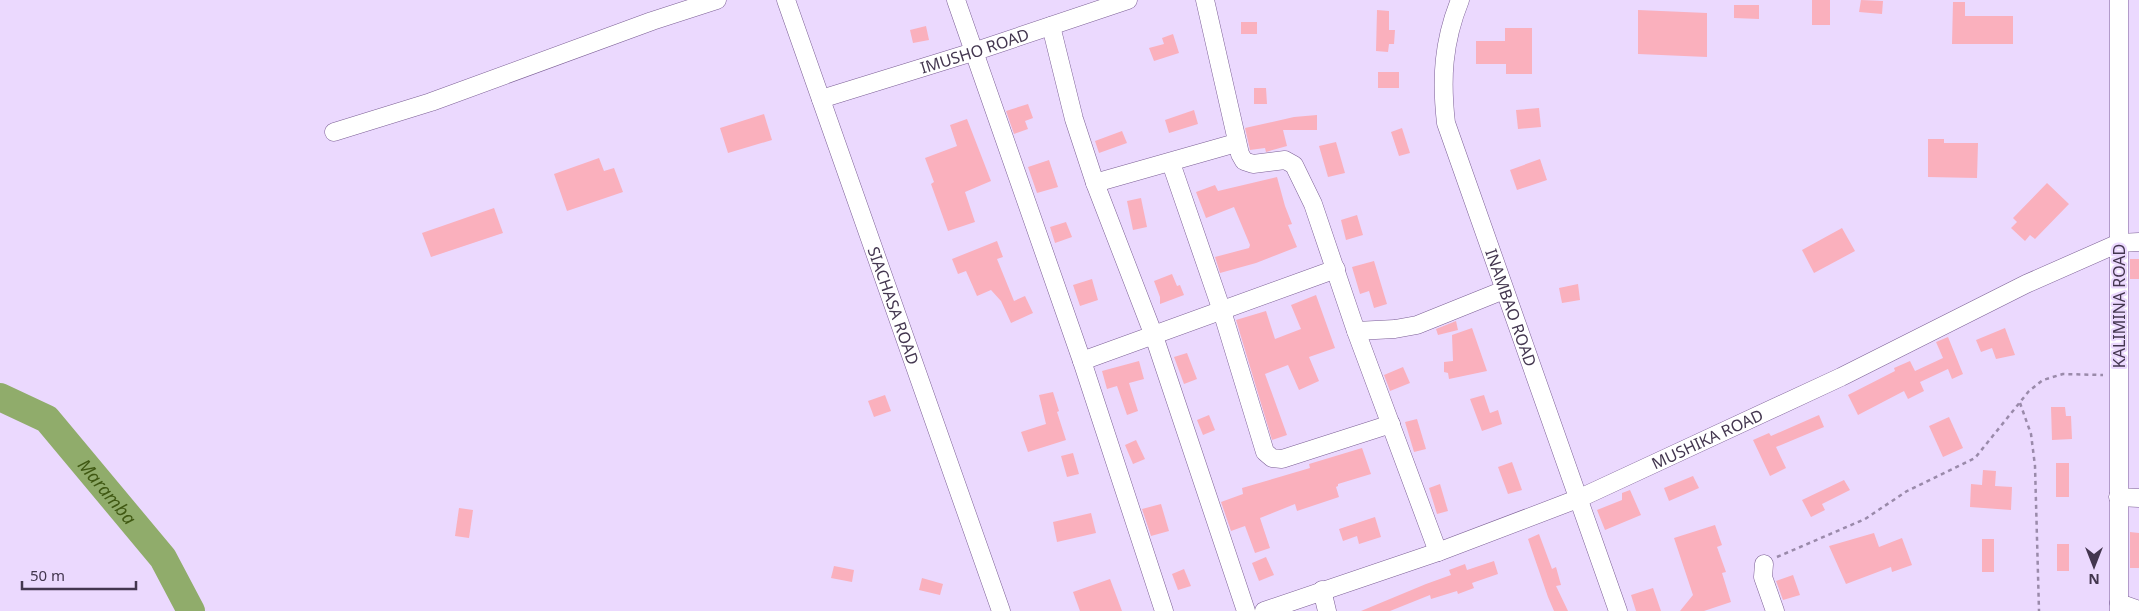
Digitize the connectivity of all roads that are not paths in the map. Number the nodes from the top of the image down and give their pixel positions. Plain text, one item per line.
1 (717, 0) edge
2 (786, 0) edge
3 (956, 0) edge
4 (1128, 0) edge
5 (1205, 0) edge
6 (1460, 0) edge
7 (2119, 0) edge
8 (1051, 26) junction
9 (973, 52) junction
10 (821, 99) junction
11 (334, 132) dead end
12 (1236, 143) junction
13 (1171, 163) junction
14 (1095, 183) junction
15 (2139, 242) edge
16 (2119, 243) junction
17 (1336, 269) junction
18 (1504, 290) junction
19 (1222, 311) junction
20 (1356, 331) junction
21 (1154, 336) junction
22 (1082, 361) junction
23 (1391, 424) junction
24 (2118, 497) junction
25 (1580, 498) junction
26 (2139, 498) edge
27 (1438, 552) junction
28 (1764, 564) road end
29 (1322, 590) junction
30 (2119, 607) edge
31 (2139, 610) edge
32 (1001, 611) edge
33 (1164, 611) edge
34 (1246, 611) edge
35 (1264, 611) edge
36 (1327, 611) edge
37 (1618, 611) edge
38 (1775, 611) edge

1 - 11 street
2 - 10 street, SIACHASA ROAD
3 - 9 street
4 - 8 street, IMUSHO ROAD
5 - 12 street
6 - 18 street, INAMBAO ROAD
7 - 16 street, KALIMINA ROAD
8 - 9 street, IMUSHO ROAD
8 - 14 street
9 - 10 street, IMUSHO ROAD
9 - 22 street
10 - 32 street, SIACHASA ROAD
12 - 13 street
12 - 17 street
13 - 14 street
13 - 19 street
14 - 21 street
15 - 16 street, MUSHIKA ROAD
16 - 24 street, KALIMINA ROAD
16 - 25 street, MUSHIKA ROAD
17 - 19 street
17 - 20 street
18 - 20 street
18 - 25 street, INAMBAO ROAD
19 - 21 street
19 - 23 street
20 - 23 street
21 - 22 street
21 - 34 street
22 - 33 street
23 - 27 street
24 - 26 street
24 - 30 street, KALIMINA ROAD
25 - 27 street, MUSHIKA ROAD
25 - 37 street, INAMBAO ROAD
27 - 29 street, MUSHIKA ROAD
28 - 38 street
29 - 35 street, MUSHIKA ROAD
29 - 36 street
30 - 31 street

